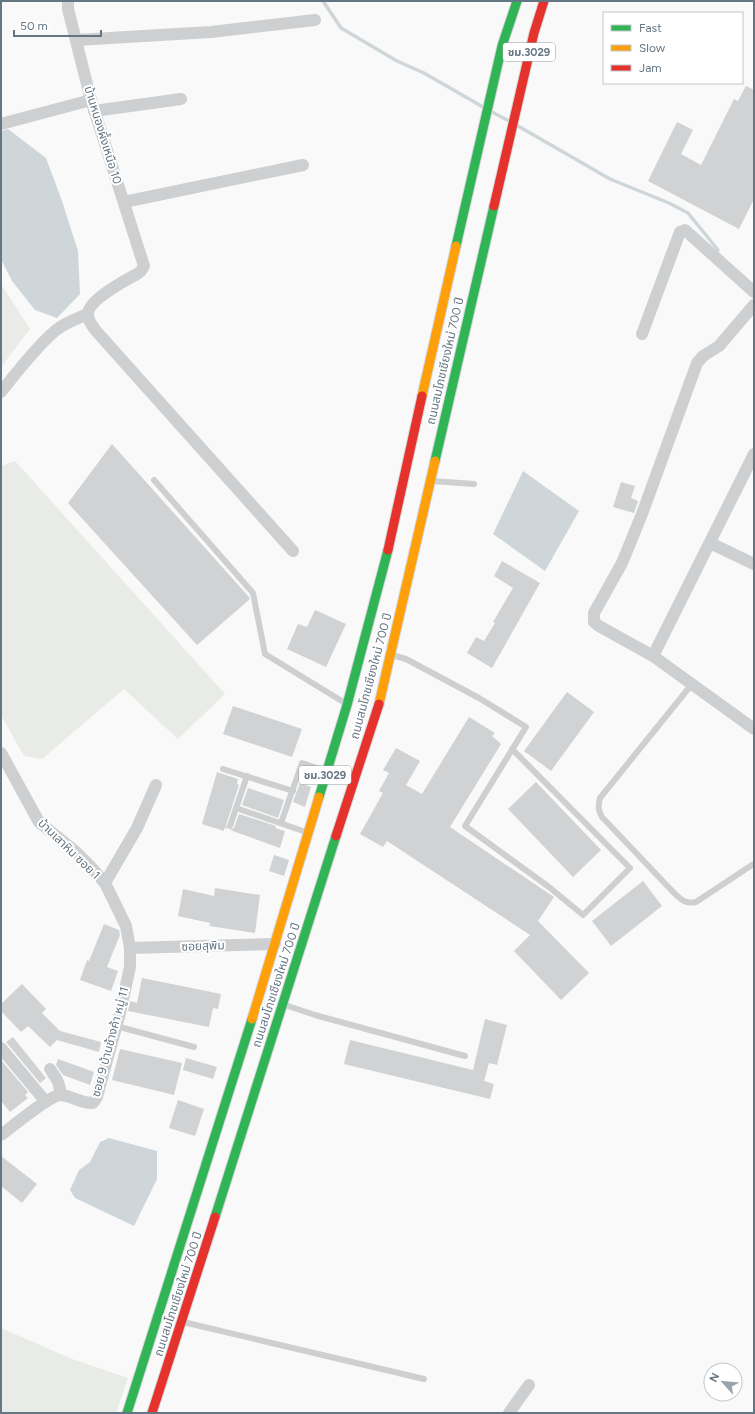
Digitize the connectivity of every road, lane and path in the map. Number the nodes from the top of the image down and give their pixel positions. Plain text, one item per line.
1 (68, 1) edge
2 (517, 1) edge
3 (544, 1) edge
4 (315, 20) dead end
5 (76, 40) junction
6 (181, 99) dead end
7 (92, 106) junction
8 (1, 124) edge
9 (303, 165) dead end
10 (124, 202) junction
11 (754, 292) edge
12 (754, 305) edge
13 (88, 314) junction
14 (642, 334) dead end
15 (1, 392) edge
16 (754, 454) edge
17 (154, 480) dead end
18 (430, 481) junction
19 (474, 484) dead end
20 (710, 543) junction
21 (293, 551) dead end
22 (754, 564) edge
23 (390, 655) junction
24 (653, 656) junction
25 (692, 684) junction
26 (347, 705) junction
27 (754, 729) edge
28 (512, 749) junction
29 (1, 753) edge
30 (223, 769) dead end
31 (326, 771) junction
32 (247, 776) junction
33 (156, 785) dead end
34 (293, 791) junction
35 (236, 808) junction
36 (281, 823) junction
37 (230, 826) dead end
38 (308, 832) junction
39 (752, 865) dead end
40 (105, 883) junction
41 (275, 944) junction
42 (130, 948) junction
43 (283, 1004) junction
44 (116, 1026) junction
45 (194, 1047) dead end
46 (1, 1048) edge
47 (465, 1056) dead end
48 (50, 1069) dead end
49 (60, 1095) junction
50 (46, 1102) junction
51 (1, 1135) edge
52 (181, 1322) junction
53 (424, 1379) dead end
54 (529, 1385) dead end
55 (127, 1413) edge
56 (152, 1413) edge
57 (509, 1413) edge

1 - 5 street, บ้านหนองผึ้งเหนือ 10
2 - 26 main road, ถนนสมโภชเชียงใหม่ 700 ปี / ชม.3029
3 - 18 main road, ถนนสมโภชเชียงใหม่ 700 ปี / ชม.3029
4 - 5 street
5 - 7 street, บ้านหนองผึ้งเหนือ 10
6 - 7 street
7 - 8 street
7 - 10 street, บ้านหนองผึ้งเหนือ 10
9 - 10 street
10 - 13 street, บ้านหนองผึ้งเหนือ 10
11 - 14 street
12 - 24 street
13 - 15 street
13 - 21 street
16 - 20 street
17 - 26 lane
18 - 19 lane
18 - 23 main road, ถนนสมโภชเชียงใหม่ 700 ปี / ชม.3029
20 - 22 street
20 - 24 street
23 - 28 lane
23 - 43 main road, ถนนสมโภชเชียงใหม่ 700 ปี / ชม.3029
24 - 25 street
25 - 27 street
25 - 39 lane
26 - 31 main road, ถนนสมโภชเชียงใหม่ 700 ปี / ชม.3029
28 - 28 lane
29 - 40 street, บ้านเสาหิน ซอย 1
30 - 32 lane
31 - 34 lane
31 - 38 main road, ถนนสมโภชเชียงใหม่ 700 ปี / ชม.3029
32 - 34 lane
32 - 35 lane
33 - 40 street
34 - 36 lane
35 - 36 lane
35 - 37 lane
36 - 38 lane
38 - 41 main road, ถนนสมโภชเชียงใหม่ 700 ปี / ชม.3029
40 - 42 street, บ้านเสาหิน ซอย 1
41 - 42 street, ซอยสุพิม
41 - 55 main road, ถนนสมโภชเชียงใหม่ 700 ปี / ชม.3029
42 - 44 street, ซอย 9 บ้านช้างค้า หมู่ 11
43 - 47 lane
43 - 52 main road, ถนนสมโภชเชียงใหม่ 700 ปี / ชม.3029
44 - 45 lane
44 - 49 street, ซอย 9 บ้านช้างค้า หมู่ 11
46 - 50 street
48 - 49 street
49 - 50 street
50 - 51 street
52 - 53 lane
52 - 56 main road, ถนนสมโภชเชียงใหม่ 700 ปี / ชม.3029
54 - 57 street

